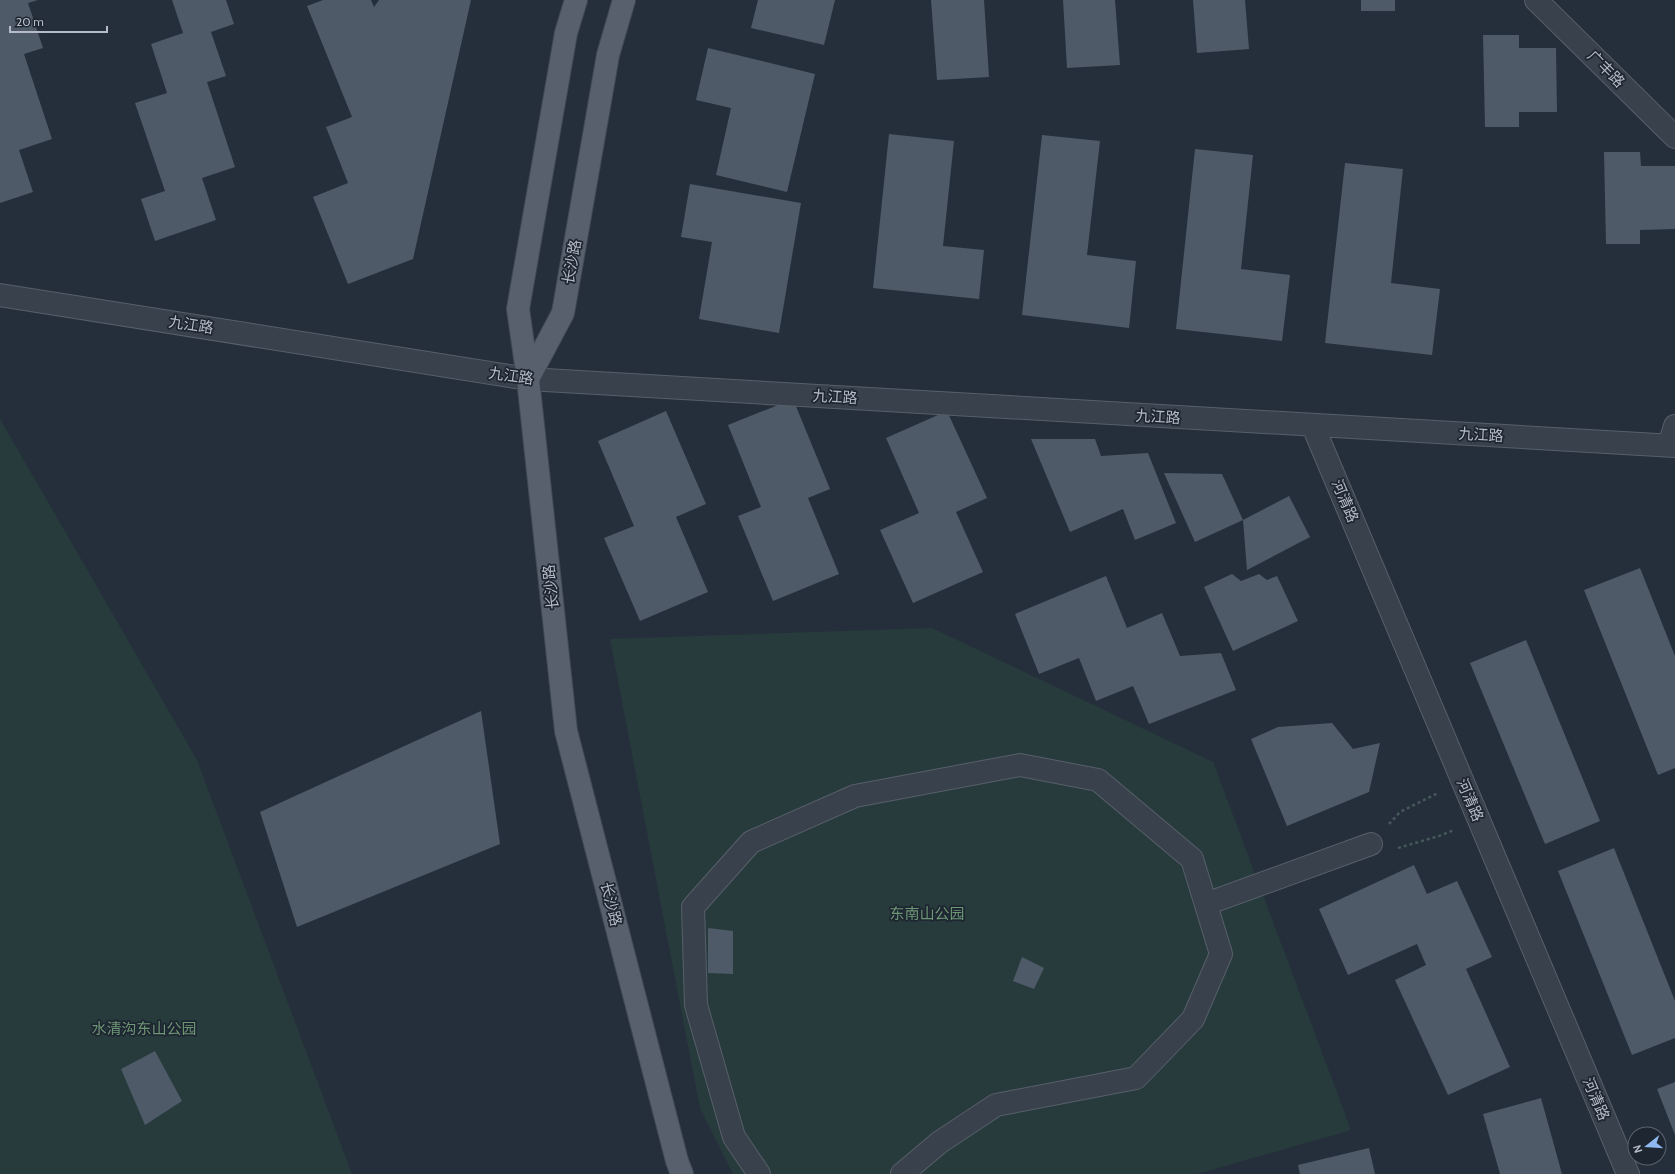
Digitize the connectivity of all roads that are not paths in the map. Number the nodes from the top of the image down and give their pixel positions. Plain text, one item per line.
1 (576, 0) edge
2 (624, 0) edge
3 (1536, 0) edge
4 (1675, 137) edge
5 (0, 295) edge
6 (528, 379) junction
7 (1313, 426) junction
8 (1673, 439) edge
9 (1372, 844) road end
10 (1206, 904) junction
11 (734, 1137) junction
12 (682, 1174) edge
13 (749, 1174) edge
14 (759, 1174) edge
15 (902, 1174) edge
16 (1628, 1174) edge

1 - 6 main road
2 - 6 main road, 长沙路
3 - 4 street, 广丰路
5 - 6 street, 九江路
6 - 7 street, 九江路
6 - 12 main road, 长沙路
7 - 8 street, 九江路
7 - 16 street, 河清路
9 - 10 street
10 - 11 street
10 - 15 street
11 - 13 street
11 - 14 street

